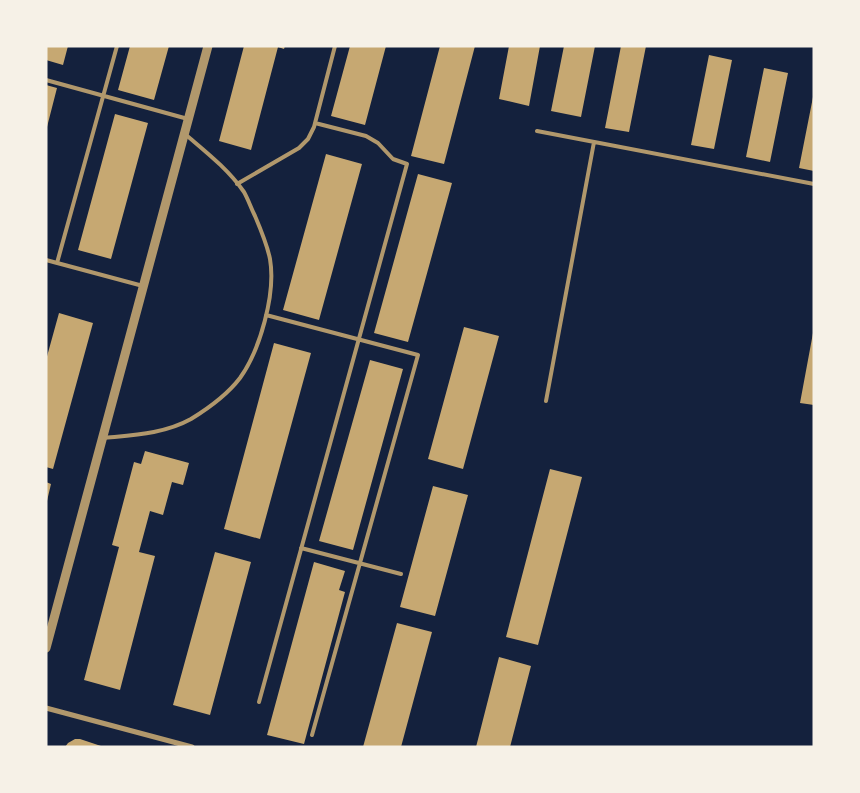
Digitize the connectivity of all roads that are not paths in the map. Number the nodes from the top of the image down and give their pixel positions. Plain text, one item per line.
1 (116, 46) edge
2 (208, 46) edge
3 (335, 46) edge
4 (46, 80) edge
5 (103, 96) junction
6 (188, 119) junction
7 (315, 123) junction
8 (537, 131) dead end
9 (184, 134) junction
10 (594, 142) junction
11 (237, 184) junction
12 (814, 184) edge
13 (46, 260) edge
14 (57, 263) junction
15 (143, 286) junction
16 (266, 315) junction
17 (358, 339) junction
18 (546, 400) dead end
19 (103, 438) junction
20 (301, 548) junction
21 (360, 563) junction
22 (401, 574) dead end
23 (46, 648) edge
24 (259, 702) dead end
25 (46, 708) edge
26 (312, 735) dead end
27 (192, 747) edge

1 - 5 lane
2 - 6 street
3 - 7 lane
4 - 5 lane
5 - 6 lane
5 - 14 lane
6 - 9 street
7 - 11 lane
7 - 17 lane
8 - 10 lane
9 - 11 lane
9 - 15 street
10 - 12 lane
10 - 18 lane
11 - 16 lane
13 - 14 lane
14 - 15 lane
15 - 19 street
16 - 17 lane
16 - 19 lane
17 - 20 lane
17 - 21 lane
19 - 23 street
20 - 21 lane
20 - 24 lane
21 - 22 lane
21 - 26 lane
25 - 27 street

